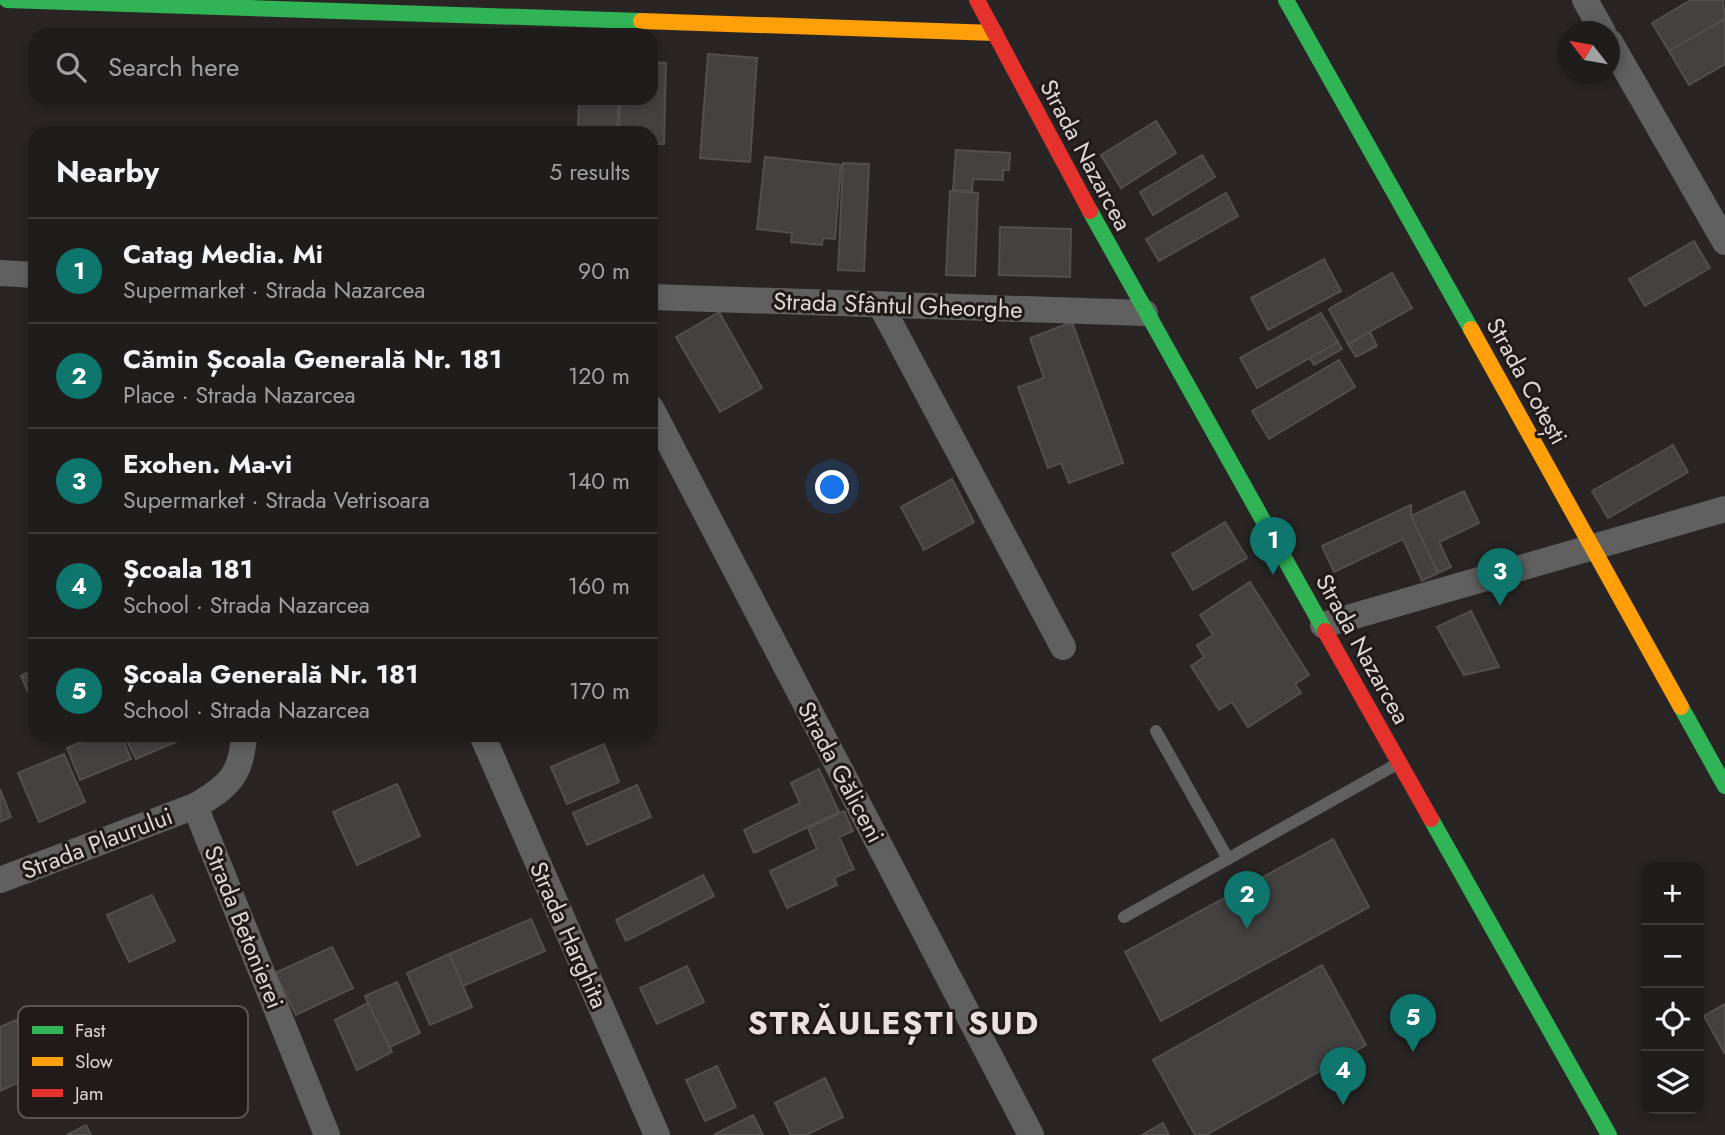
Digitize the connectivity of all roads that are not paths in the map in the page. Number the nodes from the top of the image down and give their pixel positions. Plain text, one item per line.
1 (7, 0) edge
2 (977, 0) edge
3 (1286, 0) edge
4 (1585, 0) edge
5 (1597, 21) edge
6 (995, 33) junction
7 (1620, 61) edge
8 (1725, 243) edge
9 (0, 273) edge
10 (28, 275) edge
11 (658, 297) edge
12 (880, 304) junction
13 (1145, 313) junction
14 (658, 421) edge
15 (1725, 509) edge
16 (1594, 547) junction
17 (1324, 625) junction
18 (1063, 647) dead end
19 (1156, 732) dead end
20 (243, 742) edge
21 (485, 742) edge
22 (1400, 762) junction
23 (1725, 786) edge
24 (195, 806) junction
25 (1228, 859) junction
26 (0, 880) edge
27 (1124, 917) dead end
28 (1607, 1134) edge
29 (327, 1135) edge
30 (657, 1135) edge
31 (1031, 1135) edge

1 - 6 street
2 - 6 street, Strada Nazarcea
3 - 16 street, Strada Cotești
4 - 5 street
6 - 13 street, Strada Nazarcea
7 - 8 street
9 - 10 street
11 - 12 street, Strada Sfântul Gheorghe
12 - 13 street, Strada Sfântul Gheorghe
12 - 18 street
13 - 17 street, Strada Nazarcea
14 - 31 street, Strada Găliceni
15 - 16 street
16 - 17 street
16 - 23 street, Strada Cotești
17 - 22 street, Strada Nazarcea
19 - 25 lane
20 - 24 street
21 - 30 street, Strada Harghita
22 - 25 lane
22 - 28 street, Strada Nazarcea
24 - 26 street, Strada Plaurului
24 - 29 street, Strada Betonierei
25 - 27 lane

